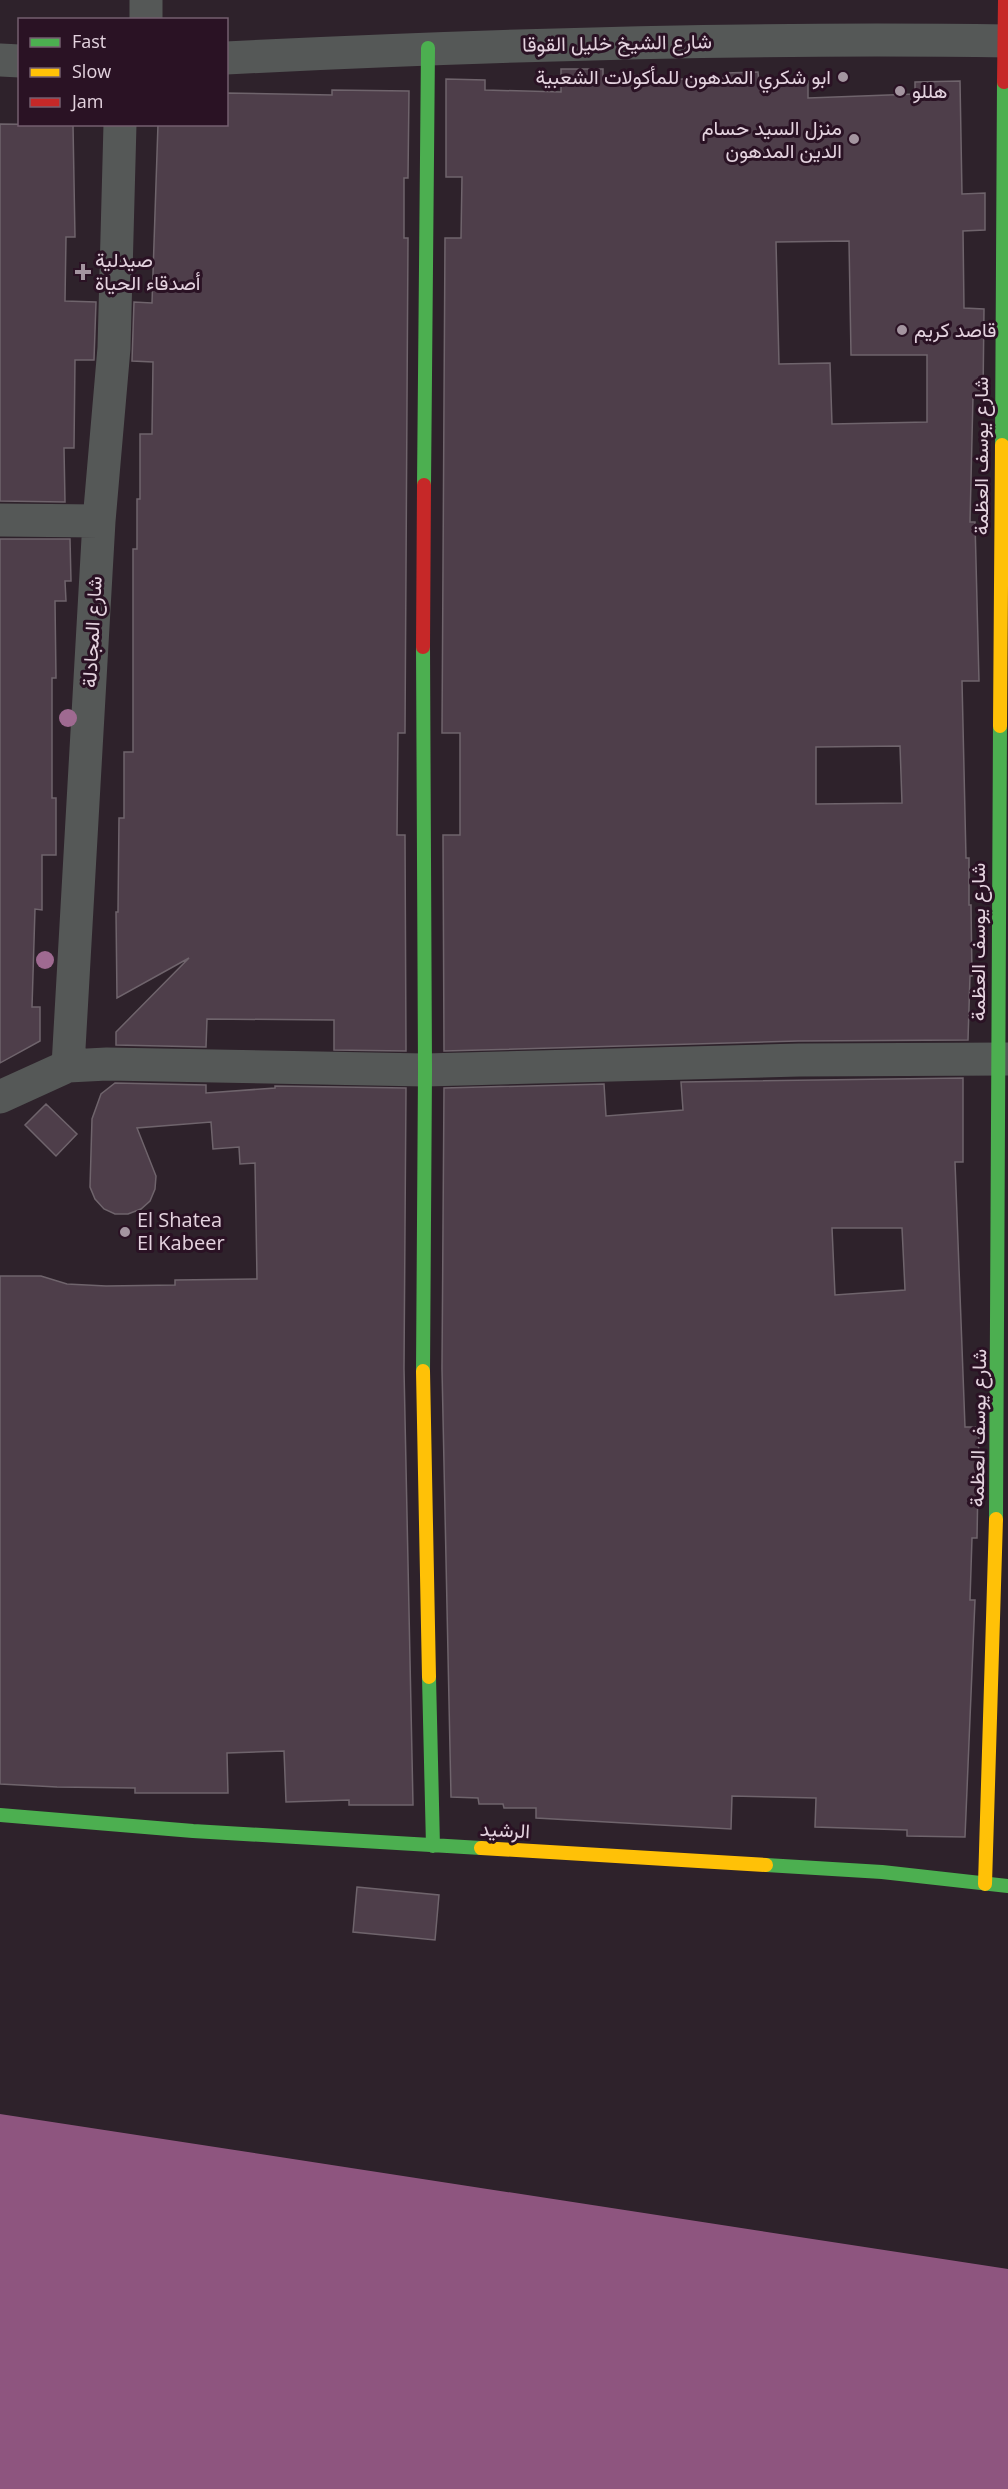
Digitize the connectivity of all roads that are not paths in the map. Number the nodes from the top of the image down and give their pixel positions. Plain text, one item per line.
1 (146, 0) edge
2 (1005, 0) edge
3 (146, 18) edge
4 (1006, 40) edge
5 (428, 48) junction
6 (228, 58) edge
7 (0, 60) edge
8 (18, 61) edge
9 (120, 126) edge
10 (0, 520) edge
11 (99, 521) junction
12 (1003, 1059) edge
13 (68, 1065) junction
14 (425, 1070) junction
15 (0, 1097) edge
16 (1003, 1453) edge
17 (999, 1665) edge
18 (0, 1815) edge
19 (433, 1846) junction
20 (985, 1884) junction
21 (1008, 1886) edge

1 - 3 street
2 - 4 street, شارع يوسف العظمة
4 - 5 street, شارع الشيخ خليل القوقا
4 - 12 street, شارع يوسف العظمة
5 - 6 street, شارع الشيخ خليل القوقا
5 - 14 street
7 - 8 street
9 - 11 street, شارع المجادلة
10 - 11 street
11 - 13 street, شارع المجادلة
12 - 14 street
12 - 16 street, شارع يوسف العظمة
13 - 14 street
13 - 15 street
14 - 19 street
16 - 17 street, شارع يوسف العظمة
17 - 20 street, شارع يوسف العظمة
18 - 19 street, الرشيد
19 - 20 street, الرشيد
20 - 21 street, الرشيد

